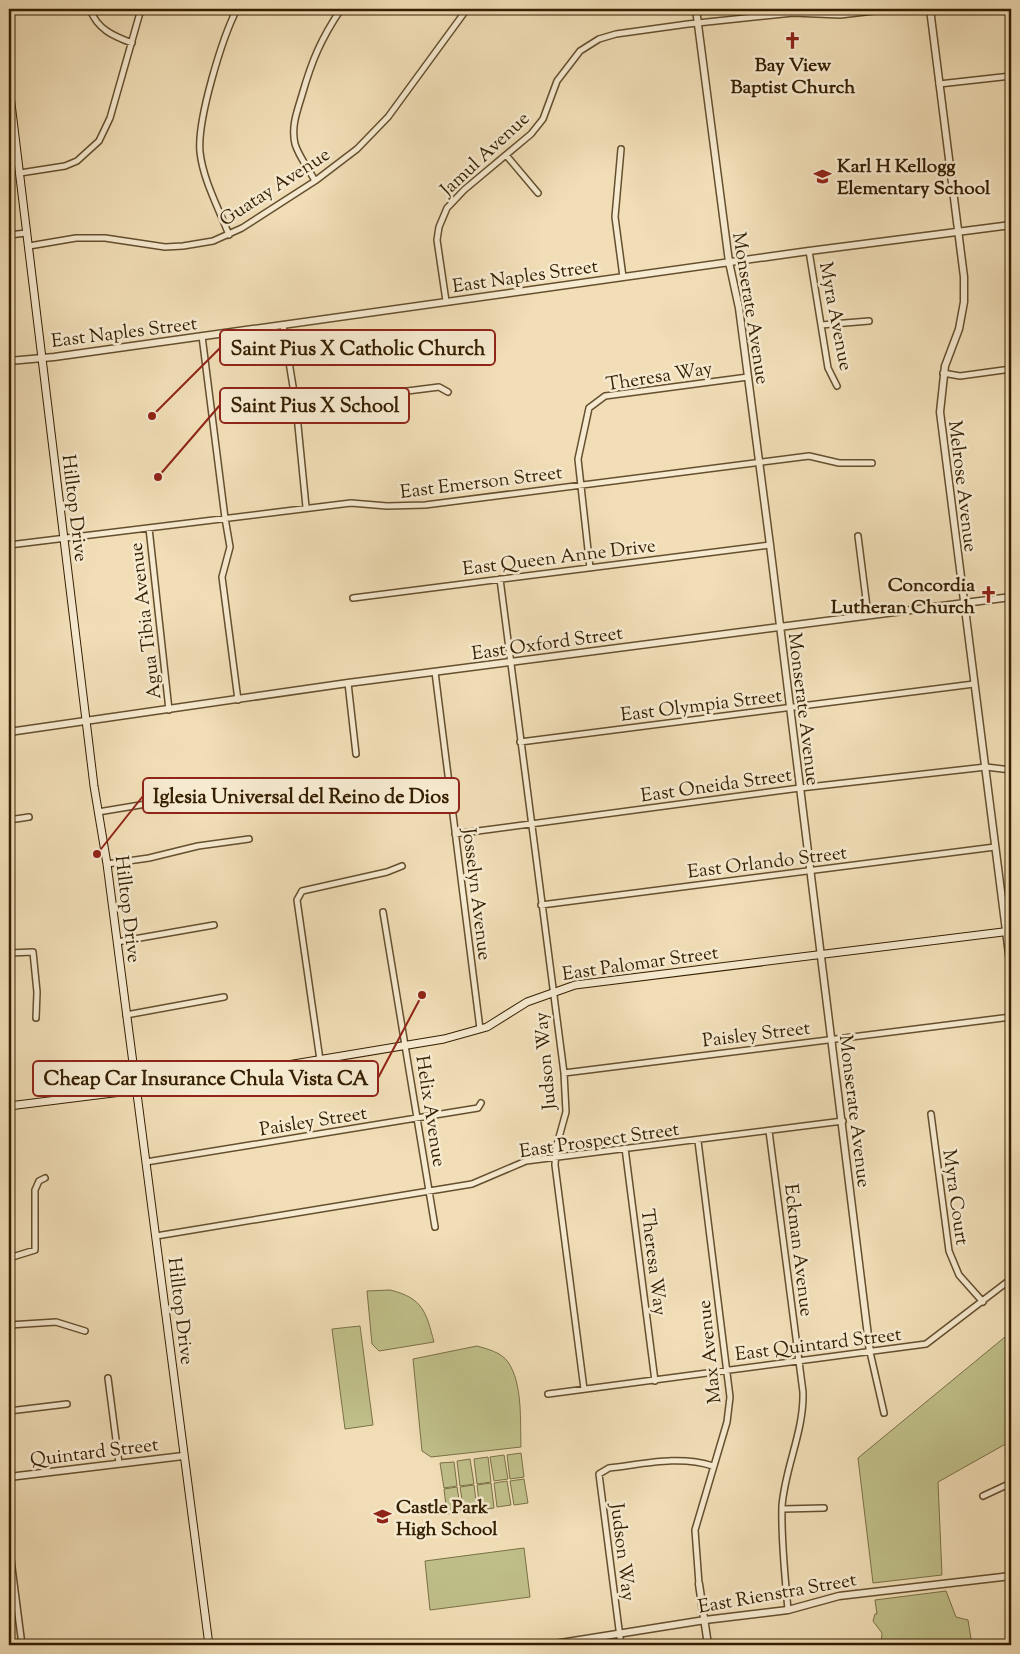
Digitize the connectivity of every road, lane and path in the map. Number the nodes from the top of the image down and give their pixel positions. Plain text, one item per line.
1 (90, 9) edge
2 (141, 9) edge
3 (237, 9) edge
4 (342, 9) edge
5 (466, 9) edge
6 (696, 9) edge
7 (891, 9) edge
8 (930, 9) edge
9 (698, 23) junction
10 (132, 43) junction
11 (1011, 76) edge
12 (939, 84) junction
13 (9, 88) edge
14 (621, 149) dead end
15 (506, 154) junction
16 (20, 173) junction
17 (315, 181) junction
18 (538, 194) dead end
19 (1011, 225) edge
20 (959, 232) junction
21 (26, 233) junction
22 (9, 235) edge
23 (229, 235) junction
24 (29, 246) junction
25 (809, 251) junction
26 (729, 262) junction
27 (623, 277) junction
28 (446, 301) junction
29 (869, 321) dead end
30 (283, 324) junction
31 (821, 326) junction
32 (202, 336) junction
33 (42, 357) junction
34 (9, 361) edge
35 (1011, 369) edge
36 (944, 373) junction
37 (748, 377) junction
38 (837, 386) dead end
39 (448, 392) dead end
40 (296, 405) junction
41 (758, 462) junction
42 (872, 463) dead end
43 (580, 484) junction
44 (306, 508) junction
45 (225, 518) junction
46 (149, 528) junction
47 (858, 536) dead end
48 (64, 540) junction
49 (9, 545) edge
50 (770, 545) junction
51 (590, 568) junction
52 (500, 579) junction
53 (1011, 597) edge
54 (353, 598) dead end
55 (964, 603) junction
56 (868, 615) junction
57 (779, 627) junction
58 (510, 662) junction
59 (435, 672) junction
60 (348, 683) junction
61 (974, 684) junction
62 (238, 700) junction
63 (790, 708) junction
64 (169, 710) junction
65 (88, 722) junction
66 (9, 732) edge
67 (520, 742) junction
68 (356, 754) dead end
69 (986, 767) junction
70 (1011, 770) edge
71 (800, 788) junction
72 (346, 794) dead end
73 (98, 812) junction
74 (29, 817) dead end
75 (9, 820) edge
76 (530, 824) junction
77 (455, 834) junction
78 (249, 839) dead end
79 (996, 847) junction
80 (107, 864) junction
81 (402, 866) dead end
82 (811, 870) junction
83 (541, 905) junction
84 (383, 912) dead end
85 (214, 925) dead end
86 (1009, 932) edge
87 (117, 942) junction
88 (9, 953) edge
89 (820, 954) junction
90 (1011, 970) edge
91 (552, 992) junction
92 (224, 997) dead end
93 (126, 1015) junction
94 (1011, 1017) edge
95 (36, 1018) dead end
96 (480, 1029) junction
97 (832, 1039) junction
98 (406, 1046) junction
99 (320, 1060) junction
100 (564, 1073) junction
101 (137, 1090) junction
102 (482, 1103) dead end
103 (9, 1106) edge
104 (931, 1114) dead end
105 (416, 1118) junction
106 (843, 1121) junction
107 (769, 1131) junction
108 (698, 1141) junction
109 (625, 1148) junction
110 (555, 1157) junction
111 (146, 1162) junction
112 (45, 1178) dead end
113 (430, 1192) junction
114 (436, 1227) dead end
115 (156, 1236) junction
116 (9, 1258) edge
117 (1011, 1279) edge
118 (983, 1302) junction
119 (9, 1325) edge
120 (85, 1331) dead end
121 (870, 1352) junction
122 (799, 1362) junction
123 (727, 1370) junction
124 (108, 1378) dead end
125 (655, 1381) junction
126 (584, 1389) junction
127 (548, 1394) dead end
128 (67, 1404) dead end
129 (9, 1411) edge
130 (884, 1413) dead end
131 (183, 1456) junction
132 (119, 1463) junction
133 (713, 1466) junction
134 (9, 1477) edge
135 (1011, 1483) edge
136 (983, 1496) dead end
137 (824, 1508) dead end
138 (783, 1509) junction
139 (9, 1544) edge
140 (1011, 1576) edge
141 (700, 1584) joint
142 (17, 1605) junction
143 (9, 1606) edge
144 (788, 1610) junction
145 (705, 1620) junction
146 (620, 1634) junction
147 (22, 1645) edge
148 (209, 1645) edge
149 (548, 1645) edge
150 (621, 1645) edge
151 (708, 1645) edge

1 - 10 street
2 - 10 street
3 - 23 street
4 - 17 street
5 - 17 street, Guatay Avenue
6 - 9 street, Monserate Avenue
7 - 9 street, Jamul Avenue
8 - 12 street, Melrose Avenue
9 - 15 street, Jamul Avenue
9 - 26 street, Monserate Avenue
10 - 16 street
11 - 12 street
12 - 20 street, Melrose Avenue
13 - 16 main road, Hilltop Drive
14 - 27 street
15 - 18 street
15 - 28 street, Jamul Avenue
16 - 21 main road, Hilltop Drive
17 - 23 street, Guatay Avenue
19 - 20 street, East Naples Street
20 - 25 street, East Naples Street
20 - 36 street, Melrose Avenue
21 - 22 street
21 - 24 main road, Hilltop Drive
23 - 24 street, Guatay Avenue
24 - 33 main road, Hilltop Drive
25 - 26 street, East Naples Street
25 - 31 street, Myra Avenue
26 - 27 street, East Naples Street
26 - 37 street, Monserate Avenue
27 - 28 street, East Naples Street
28 - 30 street, East Naples Street
29 - 31 street
30 - 32 street, East Naples Street
30 - 40 street
31 - 38 street, Myra Avenue
32 - 33 street, East Naples Street
32 - 45 street
33 - 34 street, East Naples Street
33 - 48 main road, Hilltop Drive
35 - 36 street
36 - 55 street, Melrose Avenue
37 - 41 street, Monserate Avenue
37 - 43 street, Theresa Way
39 - 40 street
40 - 44 street
41 - 42 street, East Emerson Street
41 - 43 street, East Emerson Street
41 - 50 street, Monserate Avenue
43 - 44 street, East Emerson Street
43 - 51 street, Theresa Way
44 - 45 street, East Emerson Street
45 - 46 street, East Emerson Street
45 - 62 street
46 - 48 street, East Emerson Street
46 - 64 street, Agua Tibia Avenue
47 - 56 street
48 - 49 street, East Emerson Street
48 - 65 main road, Hilltop Drive
50 - 51 street, East Queen Anne Drive
50 - 57 street, Monserate Avenue
51 - 52 street, East Queen Anne Drive
52 - 54 street, East Queen Anne Drive
52 - 58 street, Judson Way
53 - 55 street, East Oxford Street
55 - 56 street, East Oxford Street
55 - 61 street, Melrose Avenue
56 - 57 street, East Oxford Street
57 - 58 street, East Oxford Street
57 - 63 street, Monserate Avenue
58 - 59 street, East Oxford Street
58 - 67 street, Judson Way
59 - 60 street, East Oxford Street
59 - 77 street, Josselyn Avenue
60 - 62 street, East Oxford Street
60 - 68 street
61 - 63 street, East Olympia Street
61 - 69 street, Melrose Avenue
62 - 64 street, East Oxford Street
63 - 67 street, East Olympia Street
63 - 71 street, Monserate Avenue
64 - 65 street, East Oxford Street
65 - 66 street, East Oxford Street
65 - 73 main road, Hilltop Drive
67 - 76 street, Judson Way
69 - 70 street, East Oneida Street
69 - 71 street, East Oneida Street
69 - 79 street, Melrose Avenue
71 - 76 street, East Oneida Street
71 - 82 street, Monserate Avenue
72 - 73 street
73 - 80 main road, Hilltop Drive
74 - 75 street
76 - 77 street, East Oneida Street
76 - 83 street, Judson Way
77 - 96 street, Josselyn Avenue
78 - 80 street
79 - 82 street, East Orlando Street
79 - 86 street, Melrose Avenue
80 - 87 main road, Hilltop Drive
81 - 99 street
82 - 83 street, East Orlando Street
82 - 89 street, Monserate Avenue
83 - 91 street, Judson Way
84 - 98 street, Helix Avenue
85 - 87 street
86 - 89 main road, East Palomar Street
86 - 90 street, Melrose Avenue
87 - 93 main road, Hilltop Drive
88 - 95 street
89 - 91 main road, East Palomar Street
89 - 97 street, Monserate Avenue
91 - 96 main road, East Palomar Street
91 - 100 street, Judson Way
92 - 93 street
93 - 101 main road, Hilltop Drive
94 - 97 street, Paisley Street
96 - 98 main road, East Palomar Street
97 - 100 street, Paisley Street
97 - 106 street, Monserate Avenue
98 - 99 main road, East Palomar Street
98 - 105 street, Helix Avenue
99 - 101 main road, East Palomar Street
100 - 110 street, Judson Way
101 - 103 main road, East Palomar Street
101 - 111 main road, Hilltop Drive
102 - 105 street, Paisley Street
104 - 118 street, Myra Court
105 - 111 street, Paisley Street
105 - 113 street, Helix Avenue
106 - 107 street, East Prospect Street
106 - 121 street, Monserate Avenue
107 - 108 street, East Prospect Street
107 - 122 street, Eckman Avenue
108 - 109 street, East Prospect Street
108 - 123 street, Max Avenue
109 - 110 street, East Prospect Street
109 - 125 street, Theresa Way
110 - 113 street, East Prospect Street
110 - 126 street, Judson Way
111 - 115 main road, Hilltop Drive
112 - 116 street
113 - 114 street, Helix Avenue
113 - 115 street, East Prospect Street
115 - 131 main road, Hilltop Drive
117 - 118 street, East Quintard Street
118 - 121 street, East Quintard Street
119 - 120 street
121 - 122 street, East Quintard Street
121 - 130 street, Monserate Avenue
122 - 123 street, East Quintard Street
122 - 138 street, Eckman Avenue
123 - 125 street, East Quintard Street
123 - 133 street, Max Avenue
124 - 132 street
125 - 126 street, East Quintard Street
126 - 127 street, East Quintard Street
128 - 129 street
131 - 132 street, Quintard Street
131 - 148 main road, Hilltop Drive
132 - 134 street, Quintard Street
133 - 141 street, Max Avenue
133 - 146 street, Judson Way
135 - 136 street
137 - 138 street
138 - 144 street, Eckman Avenue
139 - 142 street
140 - 144 street, East Rienstra Street
141 - 145 street, Max Avenue
142 - 143 street
142 - 147 street
144 - 145 street, East Rienstra Street
145 - 146 street, East Rienstra Street
145 - 151 street, Max Avenue
146 - 149 street, East Rienstra Street
146 - 150 street, Judson Way

